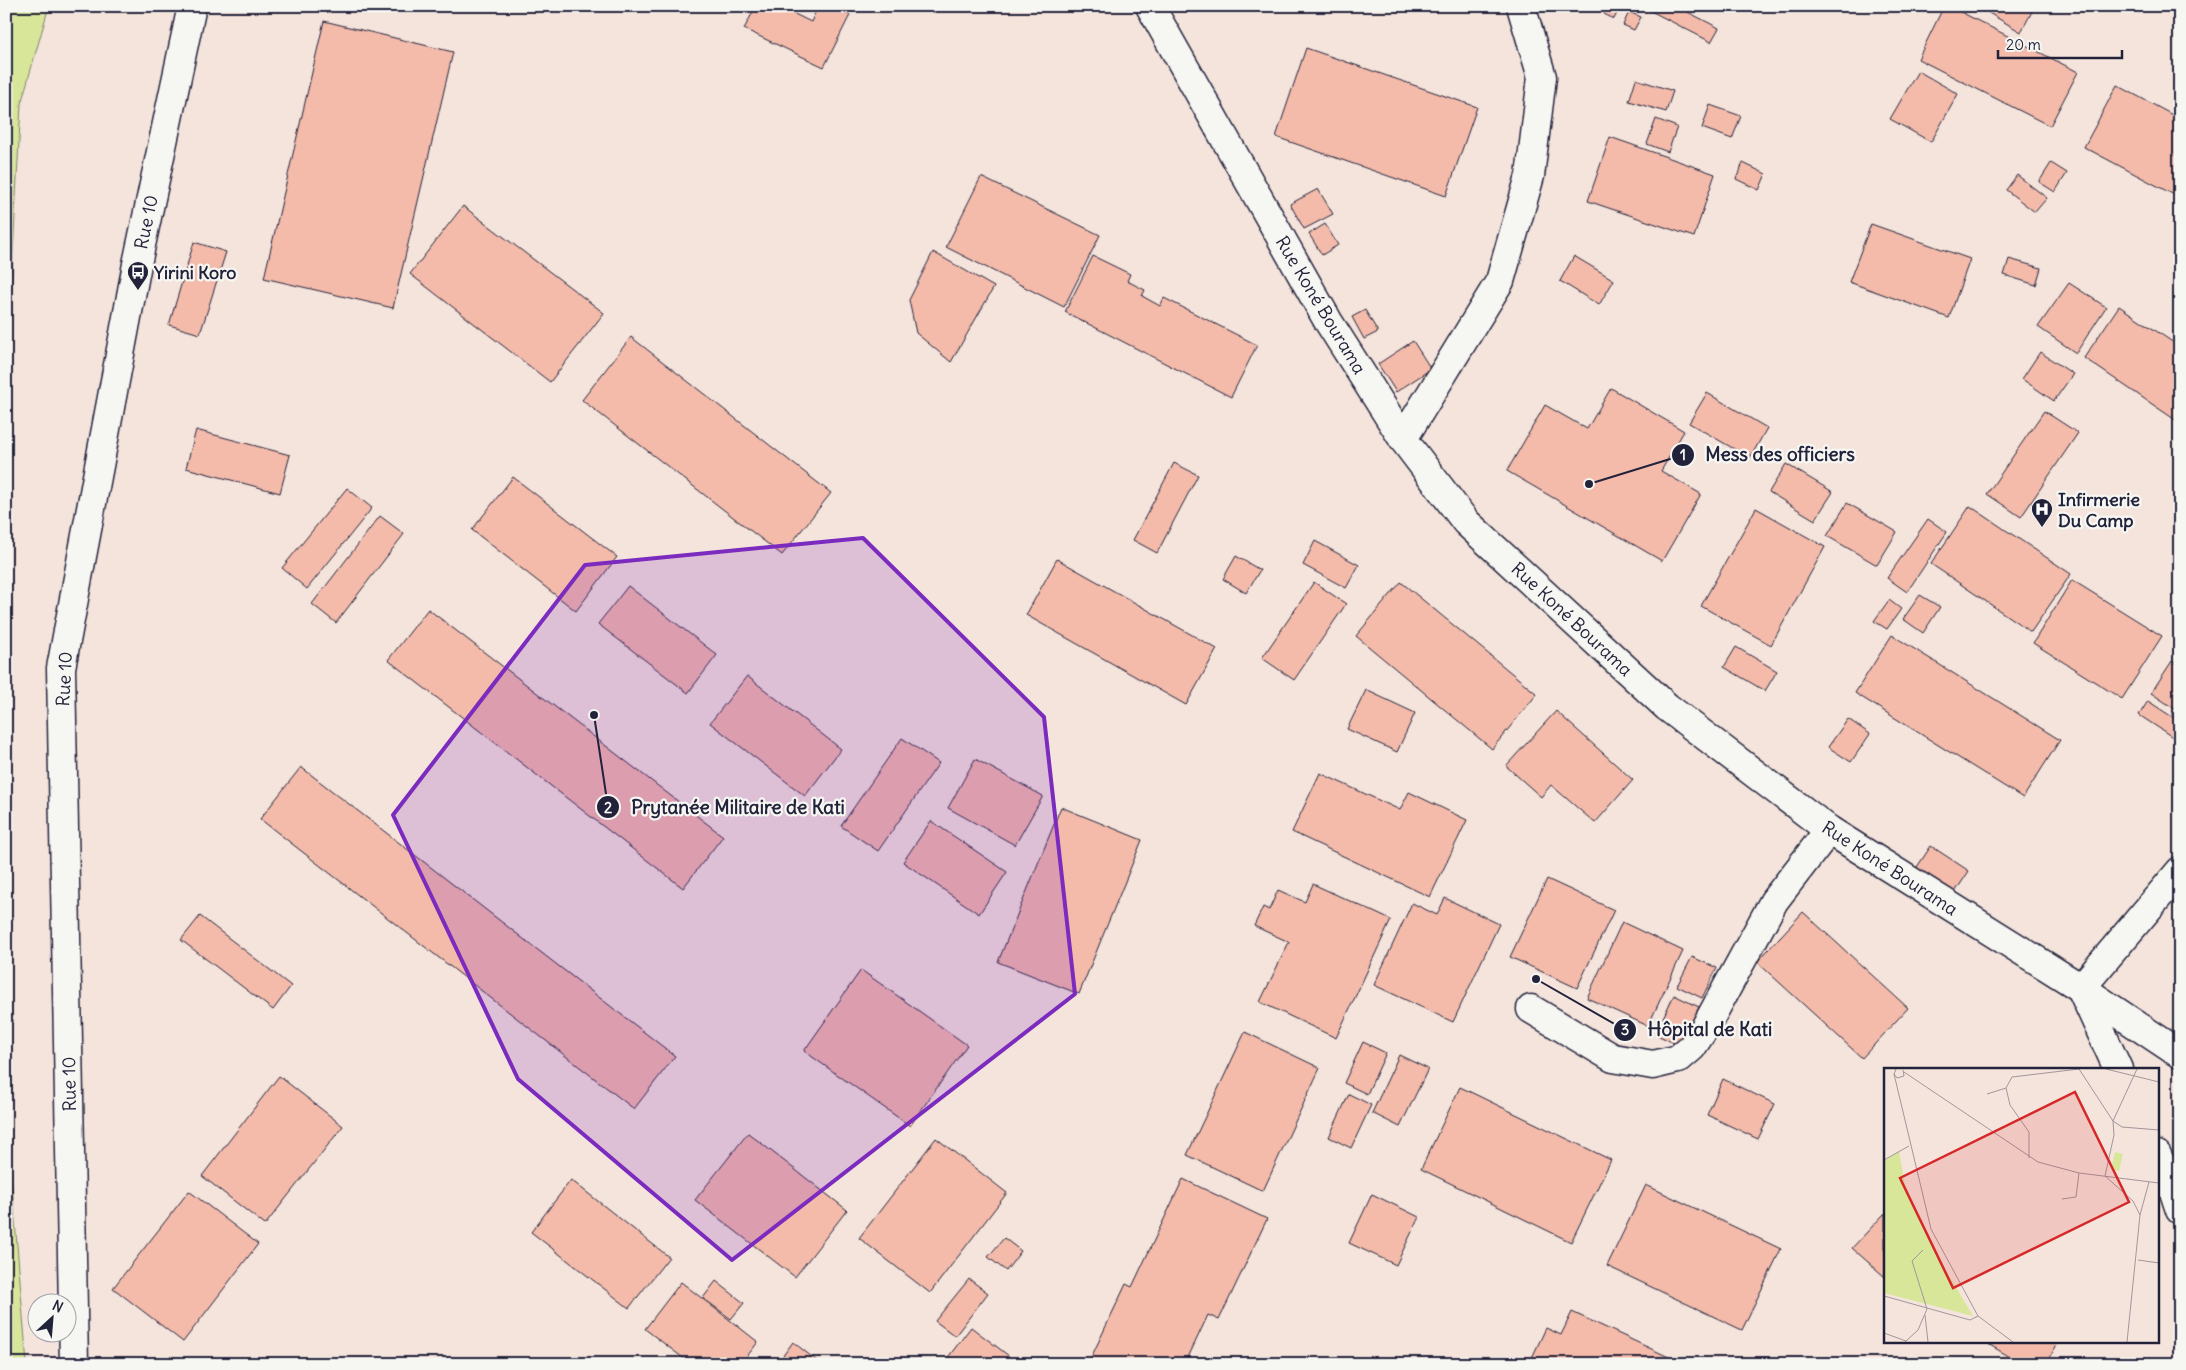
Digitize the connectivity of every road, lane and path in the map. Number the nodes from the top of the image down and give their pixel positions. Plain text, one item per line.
1 (192, 6) edge
2 (1150, 6) edge
3 (1521, 6) edge
4 (1403, 439) junction
5 (1829, 830) junction
6 (2180, 871) edge
7 (2081, 988) junction
8 (1531, 1009) dead end
9 (2180, 1054) edge
10 (2118, 1068) edge
11 (2158, 1157) edge
12 (2180, 1210) edge
13 (74, 1364) edge

1 - 13 main road, Rue 10
2 - 4 main road, Rue Koné Bourama
3 - 4 main road
4 - 5 main road, Rue Koné Bourama
5 - 7 main road, Rue Koné Bourama
5 - 8 main road
6 - 7 main road
7 - 9 main road, Rue Koné Bourama
7 - 10 main road
11 - 12 main road

